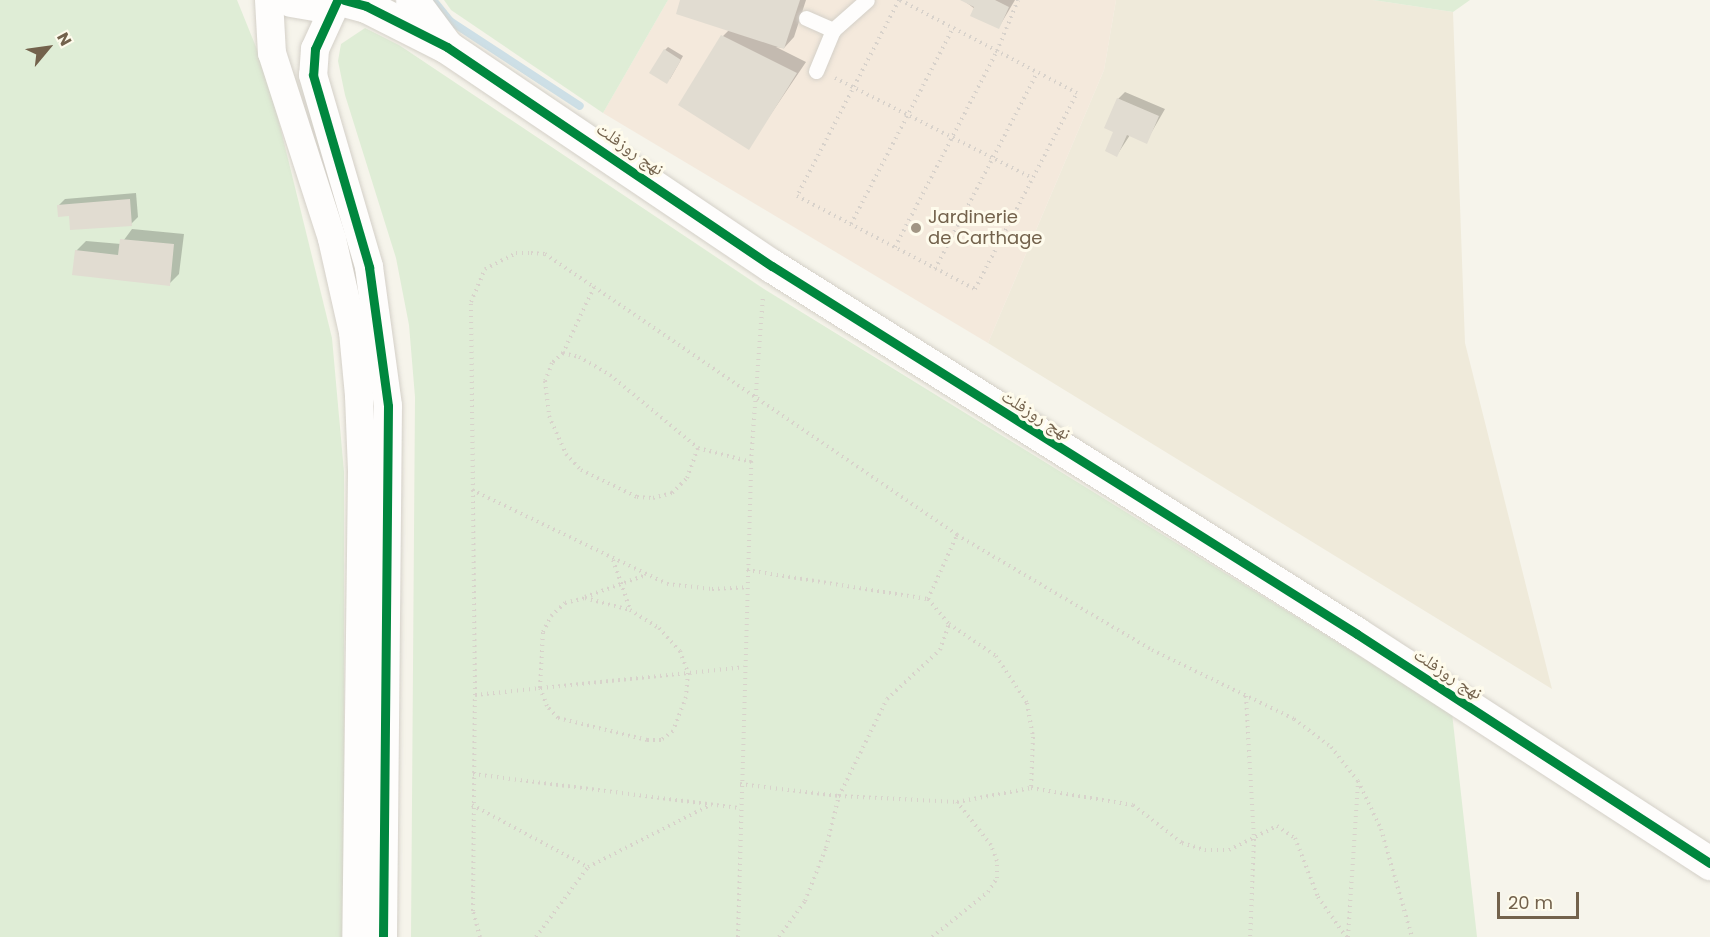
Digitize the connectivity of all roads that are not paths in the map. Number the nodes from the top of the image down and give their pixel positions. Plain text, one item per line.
1 (269, 0) edge
2 (291, 0) edge
3 (340, 0) edge
4 (412, 0) edge
5 (867, 0) edge
6 (806, 18) dead end
7 (833, 30) junction
8 (447, 47) junction
9 (816, 71) dead end
10 (1710, 863) edge
11 (356, 937) edge
12 (383, 937) edge

1 - 11 street
2 - 3 street
3 - 8 street, نهج روزفلت
3 - 12 street
4 - 8 street, نهج روزفلت
5 - 7 lane
6 - 7 lane
7 - 9 lane
8 - 10 street, نهج روزفلت

